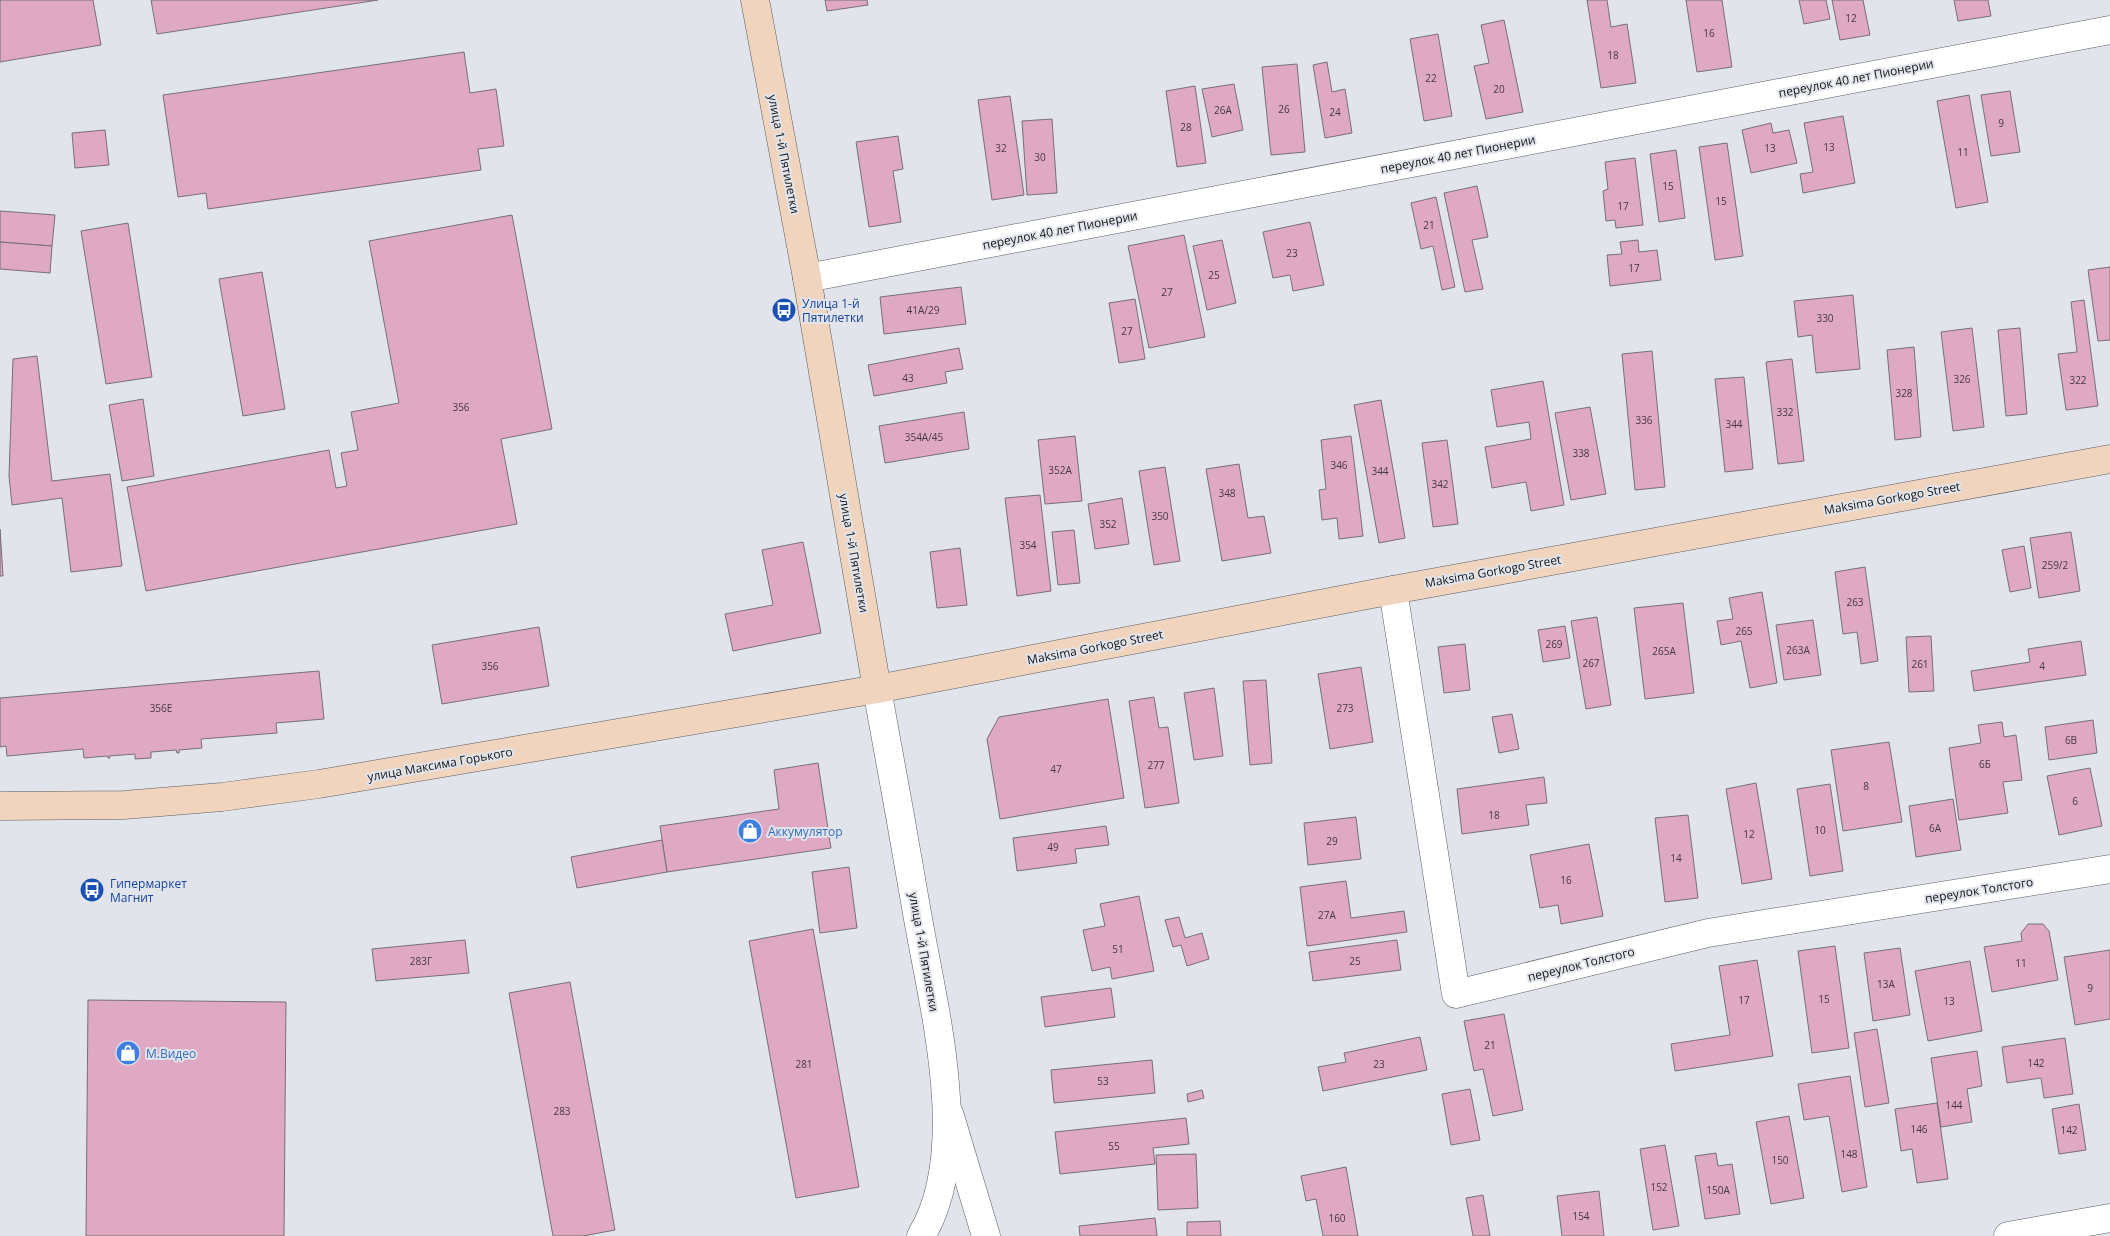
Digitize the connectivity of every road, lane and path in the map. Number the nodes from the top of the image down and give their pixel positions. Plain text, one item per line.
1 (755, 0) edge
2 (2110, 30) edge
3 (807, 278) junction
4 (2110, 458) edge
5 (1393, 590) junction
6 (877, 689) junction
7 (0, 806) edge
8 (2110, 869) edge
9 (947, 1108) junction
10 (2110, 1218) edge
11 (921, 1236) edge
12 (986, 1236) edge
13 (2008, 1236) edge

1 - 3 main road, улица 1-й Пятилетки
2 - 3 street, переулок 40 лет Пионерии
3 - 6 main road, улица 1-й Пятилетки
4 - 5 main road, Maksima Gorkogo Street
5 - 6 main road, Maksima Gorkogo Street
5 - 8 street, переулок Толстого
6 - 7 main road, улица Максима Горького
6 - 9 street, улица 1-й Пятилетки
9 - 11 street, улица 1-й Пятилетки
9 - 12 street, улица 1-й Пятилетки
10 - 13 street

